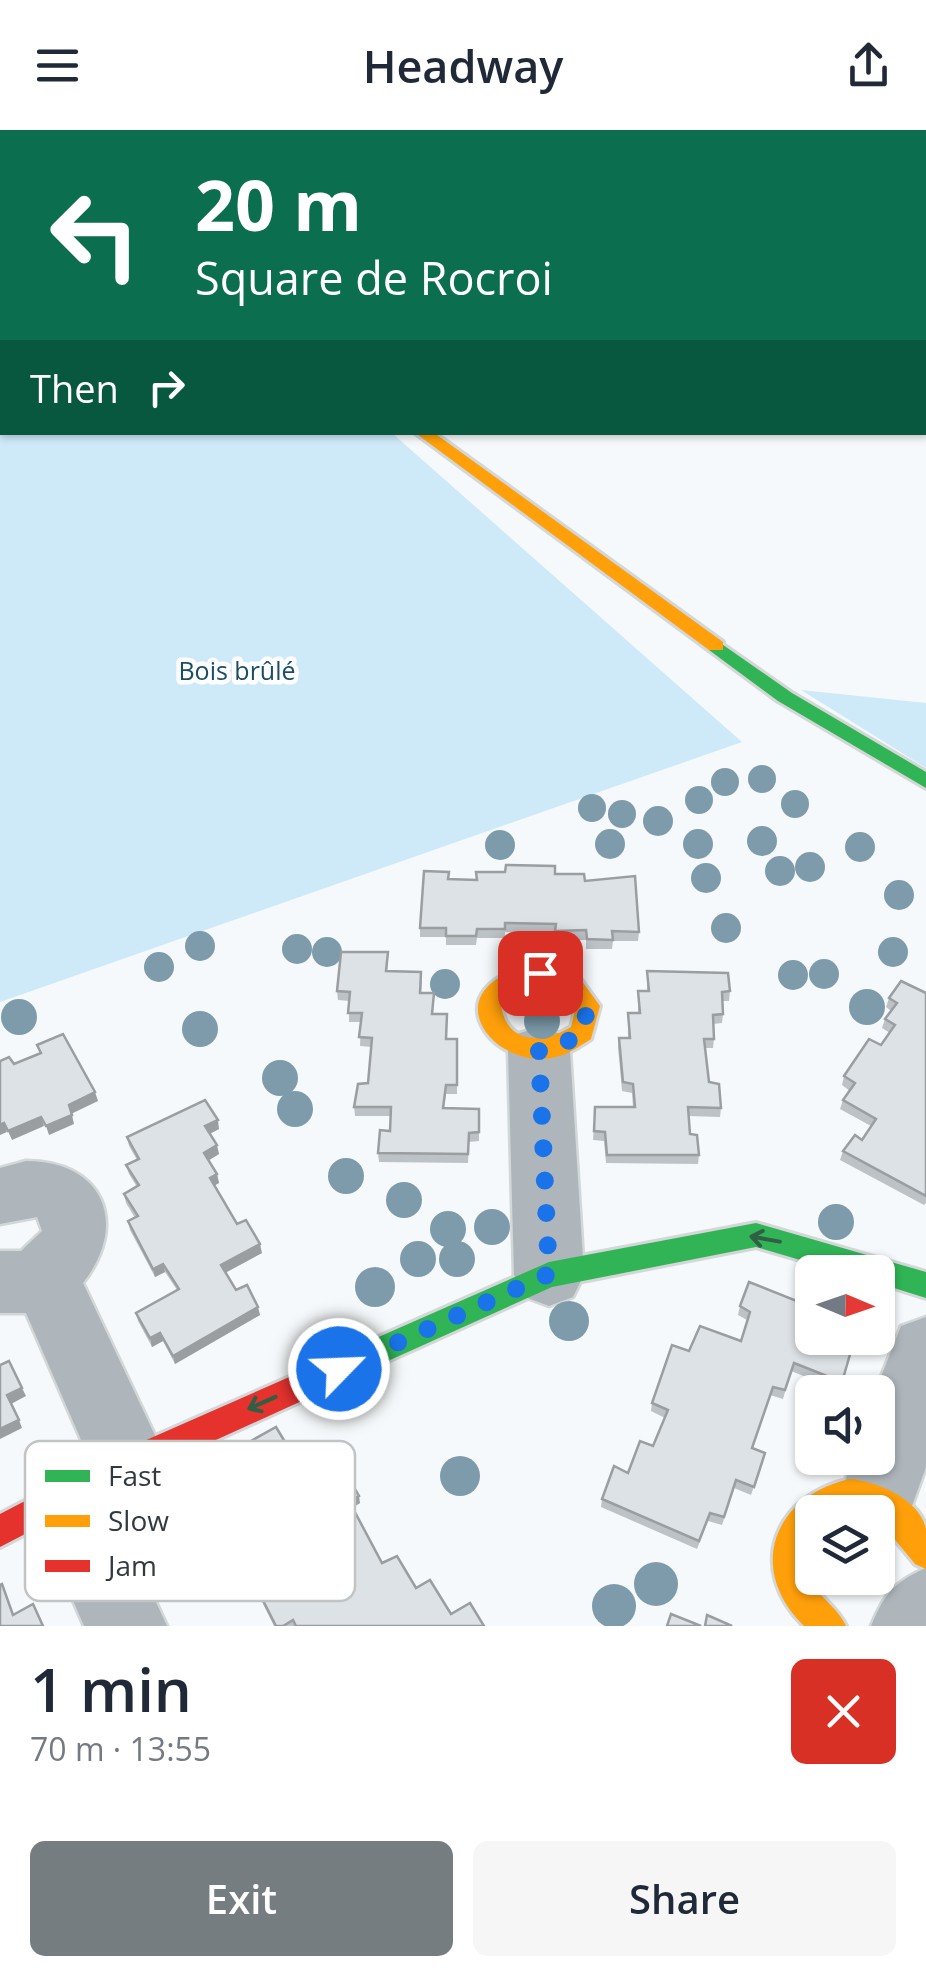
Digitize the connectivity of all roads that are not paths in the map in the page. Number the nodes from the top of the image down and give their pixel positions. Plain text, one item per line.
1 (426, 435) edge
2 (926, 780) edge
3 (539, 1051) dead end
4 (0, 1196) edge
5 (549, 1274) junction
6 (22, 1278) edge
7 (926, 1286) edge
8 (926, 1350) edge
9 (84, 1441) edge
10 (182, 1441) edge
11 (879, 1495) edge
12 (895, 1512) edge
13 (25, 1518) edge
14 (795, 1526) edge
15 (0, 1532) edge
16 (926, 1552) edge
17 (795, 1586) edge
18 (800, 1595) edge
19 (121, 1601) edge
20 (926, 1609) edge
21 (126, 1626) edge
22 (829, 1626) edge
23 (912, 1626) edge

1 - 2 street
3 - 5 street
4 - 6 street
7 -> 5 street
5 -> 10 street
6 - 9 street
8 - 11 street
12 - 16 street
13 - 15 street
14 - 17 street
18 - 22 street
19 - 21 street
20 - 23 street

